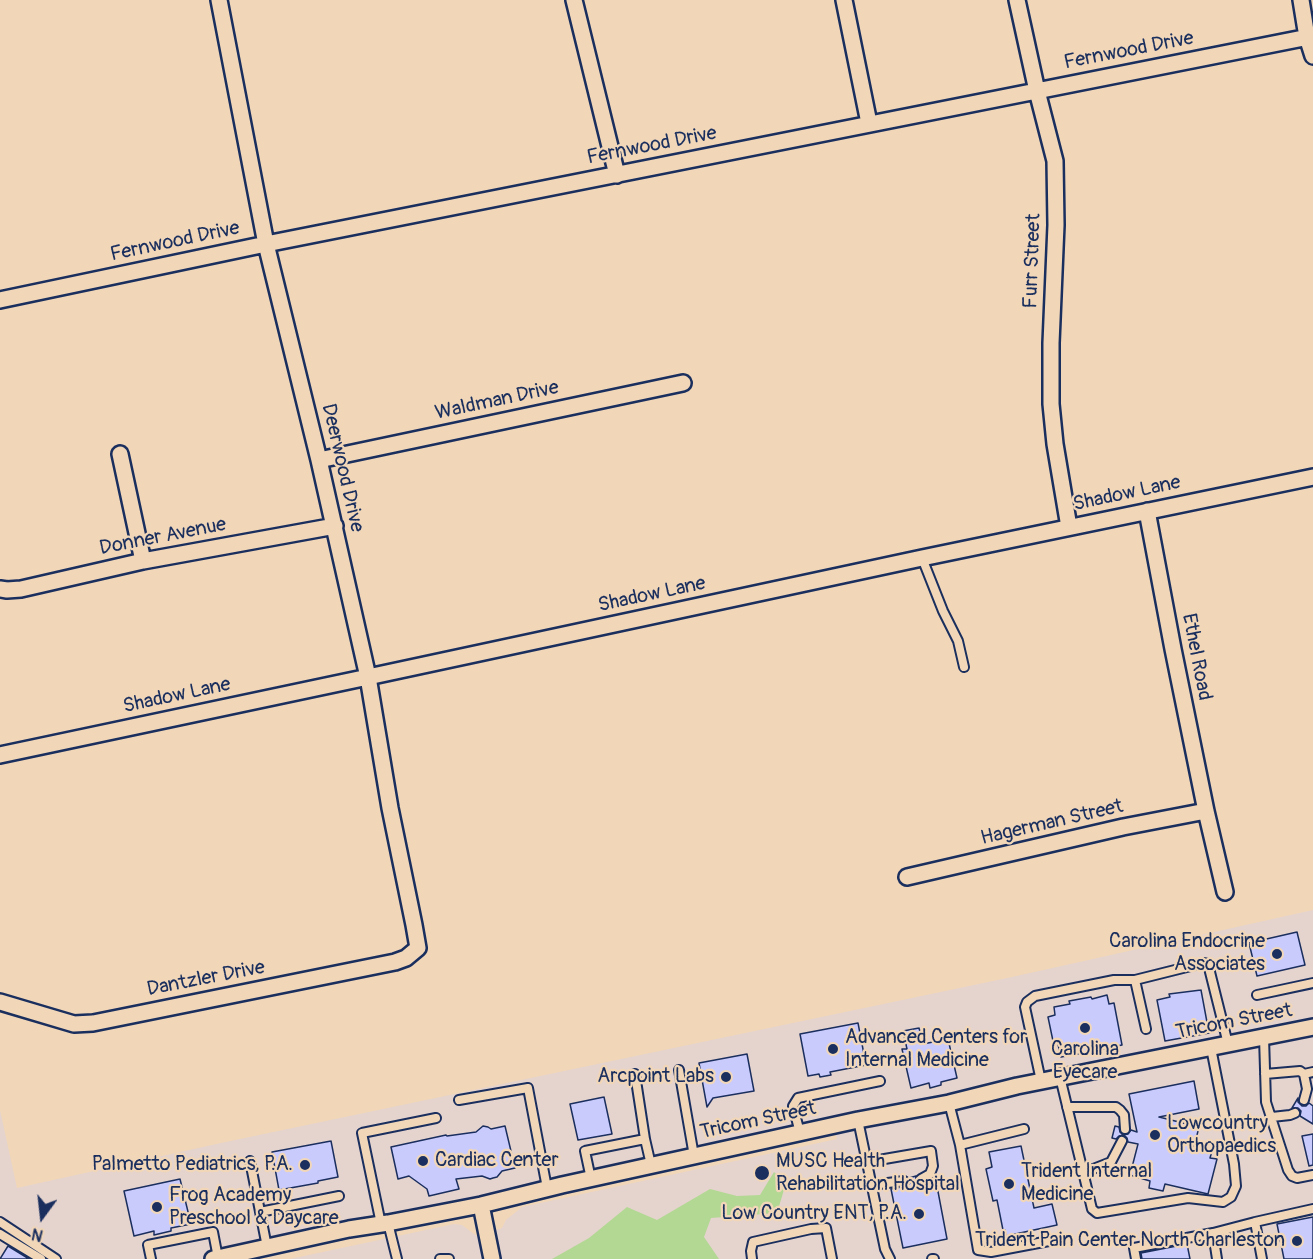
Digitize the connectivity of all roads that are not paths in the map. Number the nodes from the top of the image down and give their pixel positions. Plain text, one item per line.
1 (219, 0) edge
2 (574, 0) edge
3 (844, 0) edge
4 (1017, 0) edge
5 (1301, 0) edge
6 (1310, 37) edge
7 (1313, 56) edge
8 (1037, 91) junction
9 (869, 123) junction
10 (617, 175) junction
11 (266, 244) junction
12 (0, 300) edge
13 (683, 383) dead end
14 (120, 454) dead end
15 (320, 460) junction
16 (1313, 477) edge
17 (1147, 511) junction
18 (334, 526) junction
19 (1069, 527) junction
20 (922, 558) junction
21 (143, 561) junction
22 (0, 589) edge
23 (964, 667) dead end
24 (368, 678) junction
25 (0, 755) edge
26 (1206, 811) junction
27 (907, 877) dead end
28 (1225, 892) dead end
29 (418, 948) joint
30 (1135, 980) junction
31 (1313, 983) edge
32 (1257, 995) dead end
33 (0, 1002) edge
34 (1313, 1027) edge
35 (1146, 1029) dead end
36 (1264, 1037) junction
37 (1228, 1044) junction
38 (1211, 1048) junction
39 (679, 1070) dead end
40 (1313, 1072) edge
41 (635, 1074) dead end
42 (1265, 1074) junction
43 (1304, 1074) junction
44 (1060, 1077) junction
45 (879, 1081) dead end
46 (1041, 1081) junction
47 (459, 1100) dead end
48 (1304, 1100) dead end
49 (949, 1103) junction
50 (1067, 1107) junction
51 (1293, 1114) dead end
52 (1272, 1117) junction
53 (436, 1118) dead end
54 (858, 1120) junction
55 (1024, 1129) dead end
56 (1125, 1129) dead end
57 (800, 1133) junction
58 (645, 1138) junction
59 (1122, 1141) dead end
60 (960, 1145) junction
61 (694, 1156) junction
62 (250, 1161) dead end
63 (867, 1162) junction
64 (651, 1166) junction
65 (1083, 1173) junction
66 (1313, 1175) edge
67 (591, 1179) junction
68 (921, 1179) dead end
69 (904, 1181) dead end
70 (871, 1185) junction
71 (547, 1188) junction
72 (339, 1196) dead end
73 (481, 1205) junction
74 (1313, 1209) edge
75 (260, 1212) junction
76 (0, 1222) edge
77 (1254, 1222) junction
78 (385, 1224) junction
79 (1213, 1233) junction
80 (0, 1234) edge
81 (1049, 1242) dead end
82 (262, 1252) edge
83 (43, 1257) edge
84 (216, 1258) edge
85 (56, 1259) edge
86 (151, 1259) edge
87 (397, 1259) edge
88 (440, 1259) edge
89 (449, 1259) edge
90 (492, 1259) edge
91 (753, 1259) edge
92 (832, 1259) edge
93 (890, 1259) edge
94 (1136, 1259) edge
95 (1217, 1259) edge
96 (1262, 1259) edge

1 - 11 street, Deerwood Drive
2 - 10 street
3 - 9 street
4 - 8 street, Furr Street
5 - 6 street
6 - 7 street
6 - 8 street, Fernwood Drive
8 - 9 street, Fernwood Drive
8 - 19 street, Furr Street
9 - 10 street, Fernwood Drive
10 - 11 street, Fernwood Drive
11 - 12 street, Fernwood Drive
11 - 15 street, Deerwood Drive
13 - 15 street, Waldman Drive
14 - 21 street
15 - 18 street, Deerwood Drive
16 - 17 street, Shadow Lane
17 - 19 street, Shadow Lane
17 - 26 street, Ethel Road
18 - 21 street, Donner Avenue
18 - 24 street, Deerwood Drive
19 - 20 street, Shadow Lane
20 - 23 lane
20 - 24 street, Shadow Lane
21 - 22 street, Donner Avenue
24 - 25 street, Shadow Lane
24 - 29 street, Deerwood Drive
26 - 27 street, Hagerman Street
26 - 28 street, Ethel Road
29 - 33 street, Dantzler Drive
30 - 35 lane
30 - 37 lane
30 - 46 lane
31 - 32 lane
34 - 36 street, Tricom Street
36 - 37 street, Tricom Street
36 - 42 lane
37 - 38 street, Tricom Street
38 - 44 street, Tricom Street
38 - 65 lane
39 - 61 lane
40 - 43 lane
41 - 58 lane
42 - 43 lane
42 - 52 lane
43 - 48 lane
44 - 46 street, Tricom Street
44 - 50 lane
45 - 57 lane
46 - 49 street, Tricom Street
47 - 71 lane
49 - 54 street, Tricom Street
49 - 60 lane
50 - 56 lane
50 - 65 lane
51 - 52 lane
52 - 66 lane
53 - 78 lane
54 - 57 street, Tricom Street
54 - 63 lane
55 - 60 lane
57 - 61 street, Tricom Street
58 - 64 lane
58 - 67 lane
59 - 65 lane
60 - 81 lane
61 - 64 street, Tricom Street
62 - 75 lane
63 - 68 lane
63 - 70 lane
64 - 67 street, Tricom Street
67 - 71 street, Tricom Street
69 - 70 lane
70 - 93 lane
71 - 73 street, Tricom Street
72 - 75 lane
73 - 78 street, Tricom Street
73 - 90 street
74 - 77 lane
75 - 82 lane
76 - 83 lane
77 - 79 lane
77 - 96 lane
78 - 82 street, Tricom Street
78 - 87 lane
79 - 94 lane
79 - 95 lane
80 - 83 lane
82 - 84 street, Tricom Street
83 - 85 lane
84 - 86 lane
88 - 89 lane
91 - 92 lane

